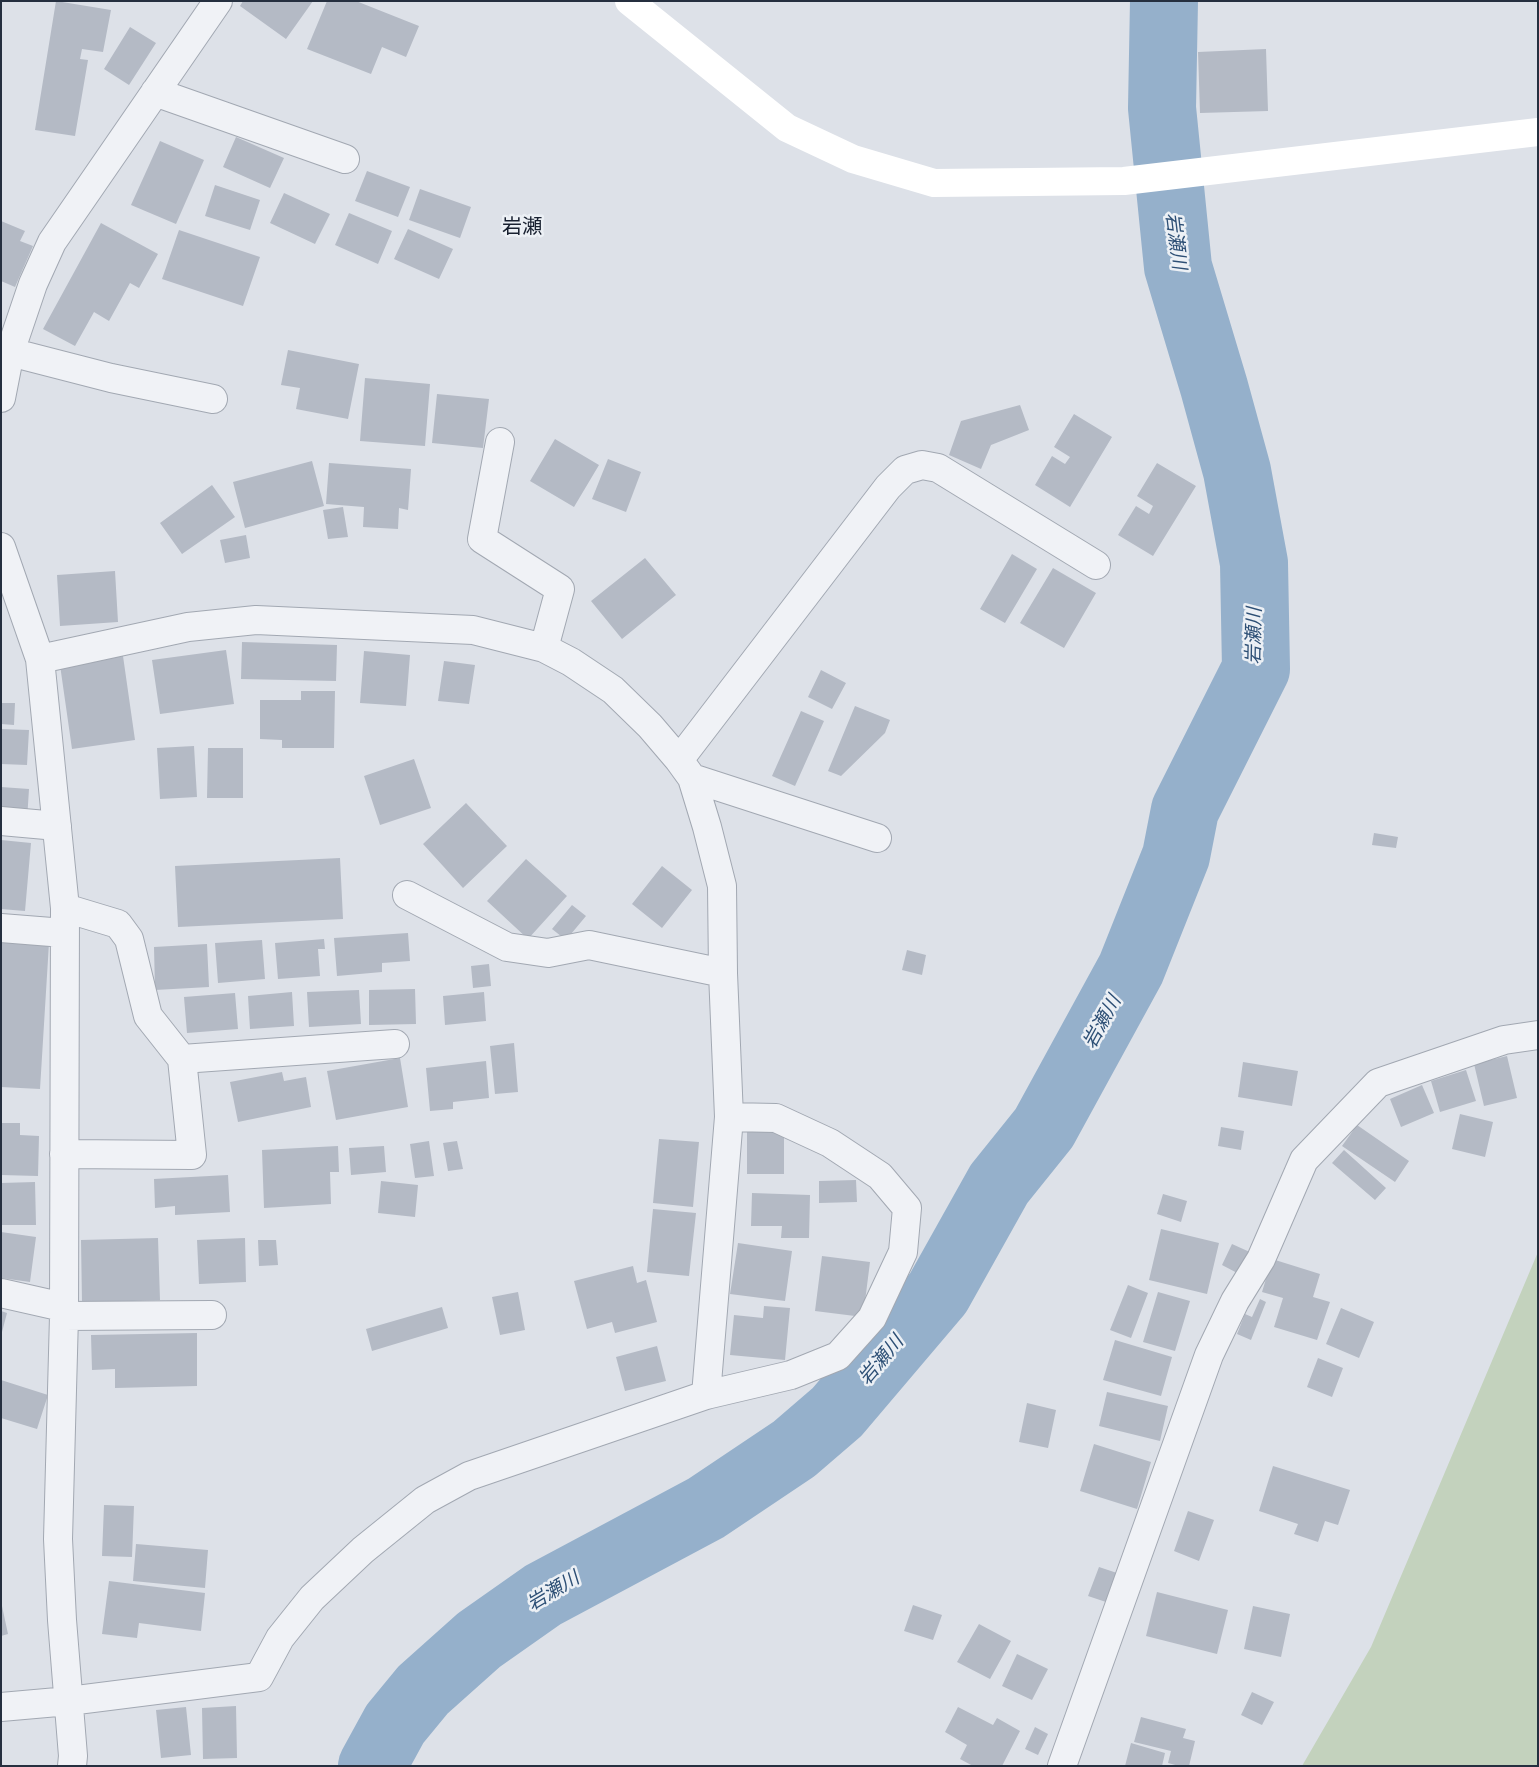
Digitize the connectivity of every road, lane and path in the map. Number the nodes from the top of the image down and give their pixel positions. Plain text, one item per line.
1 (218, 1) edge
2 (629, 1) edge
3 (155, 92) junction
4 (1538, 132) edge
5 (345, 159) dead end
6 (10, 352) junction
7 (1, 398) edge
8 (213, 399) dead end
9 (500, 442) dead end
10 (1, 549) edge
11 (1096, 565) dead end
12 (544, 648) junction
13 (40, 659) junction
14 (685, 769) junction
15 (1, 821) edge
16 (58, 826) junction
17 (877, 838) dead end
18 (406, 895) dead end
19 (64, 921) junction
20 (1, 928) edge
21 (723, 974) junction
22 (1538, 1035) edge
23 (395, 1044) dead end
24 (182, 1059) junction
25 (729, 1117) junction
26 (64, 1154) junction
27 (1, 1293) edge
28 (64, 1312) junction
29 (212, 1315) dead end
30 (706, 1395) junction
31 (69, 1701) junction
32 (1, 1707) edge
33 (72, 1766) edge
34 (1062, 1766) edge

1 - 3 street
2 - 4 street
3 - 5 street
3 - 6 street
6 - 7 street
6 - 8 street
9 - 12 street
10 - 13 street
11 - 14 street
12 - 13 street
12 - 14 street
13 - 16 street
14 - 17 street
14 - 21 street
15 - 16 street
16 - 19 street
18 - 21 street
19 - 20 street
19 - 24 street
19 - 26 street
21 - 25 street
22 - 34 street
23 - 24 street
24 - 26 street
25 - 30 street
25 - 30 street
26 - 28 street
27 - 28 street
28 - 29 street
28 - 31 street
30 - 31 street
31 - 32 street
31 - 33 street

